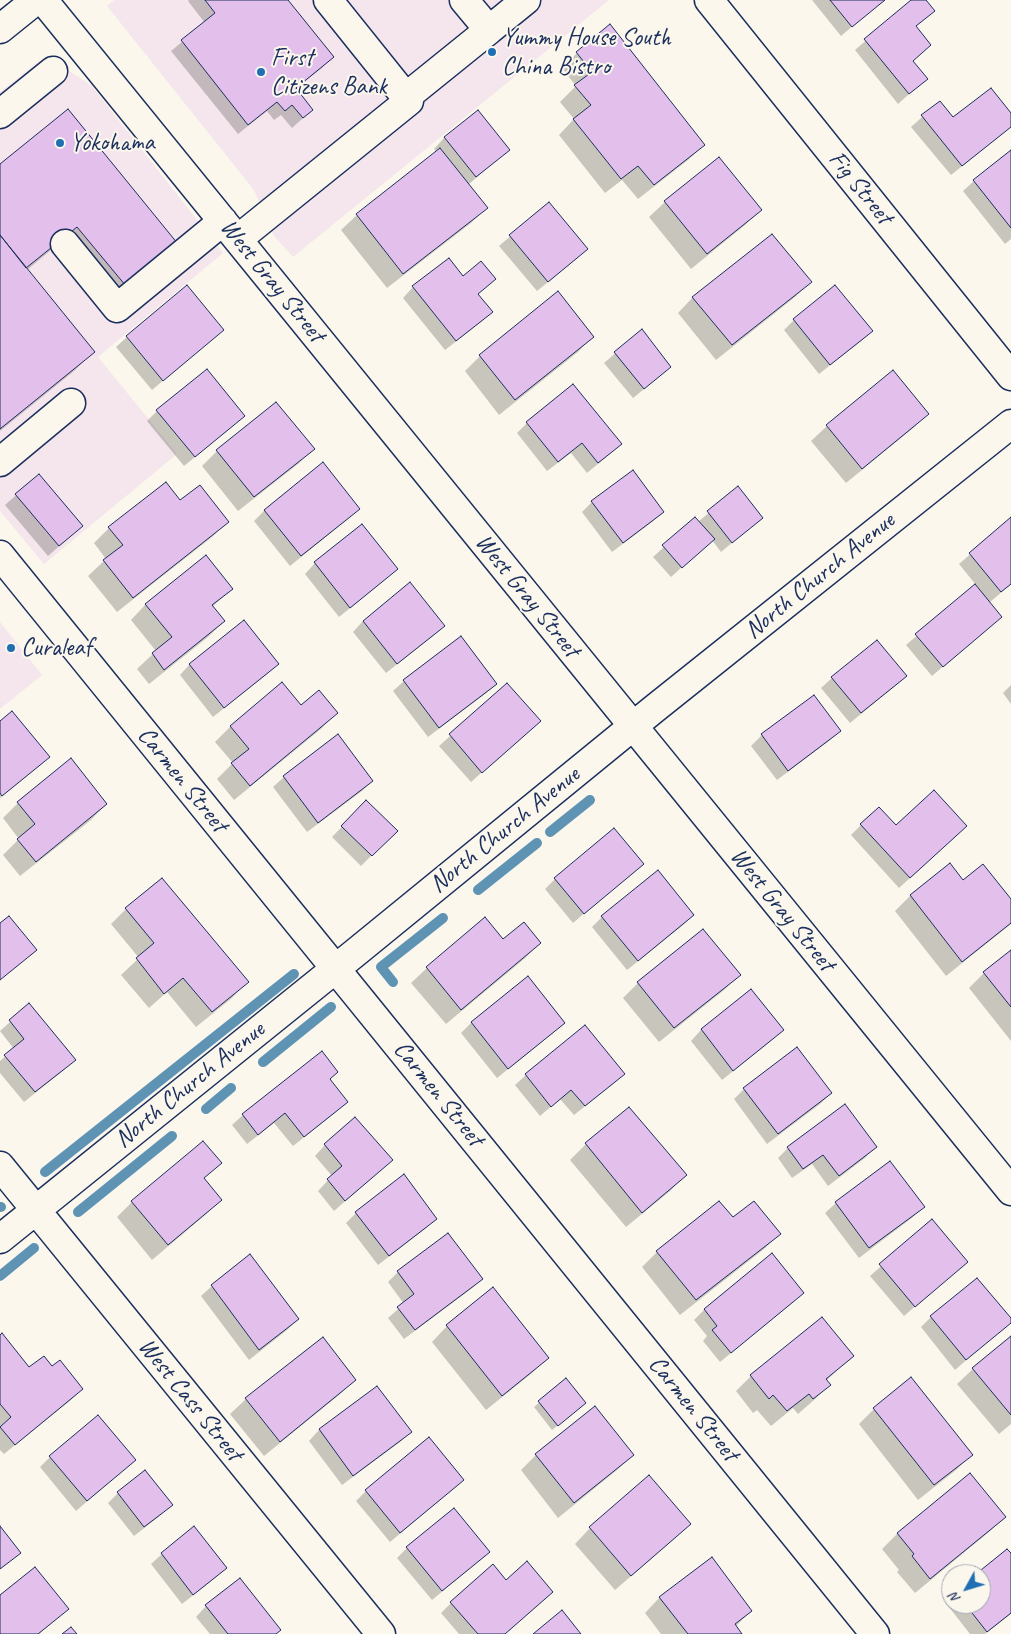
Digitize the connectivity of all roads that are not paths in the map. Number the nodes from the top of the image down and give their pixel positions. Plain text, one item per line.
1 (36, 0) edge
2 (43, 0) edge
3 (328, 0) edge
4 (464, 0) edge
5 (526, 0) edge
6 (709, 0) edge
7 (0, 29) edge
8 (489, 30) junction
9 (53, 71) dead end
10 (406, 97) junction
11 (0, 114) edge
12 (230, 230) junction
13 (65, 244) dead end
14 (1011, 376) edge
15 (72, 403) dead end
16 (1011, 424) edge
17 (0, 462) edge
18 (0, 555) edge
19 (632, 726) junction
20 (336, 969) junction
21 (0, 1166) edge
22 (1011, 1191) edge
23 (35, 1210) junction
24 (0, 1239) edge
25 (381, 1634) edge
26 (875, 1634) edge

1 - 7 street
2 - 12 street, West Gray Street
3 - 10 street
4 - 8 street
5 - 8 street
6 - 14 street, Fig Street
8 - 10 street
9 - 11 street
10 - 12 street
12 - 13 street
12 - 19 street, West Gray Street
15 - 17 street
16 - 19 street, North Church Avenue
18 - 20 street, Carmen Street
19 - 20 street, North Church Avenue
19 - 22 street, West Gray Street
20 - 23 street, North Church Avenue
20 - 26 street, Carmen Street
21 - 23 street, West Cass Street
23 - 24 street, North Church Avenue
23 - 25 street, West Cass Street

